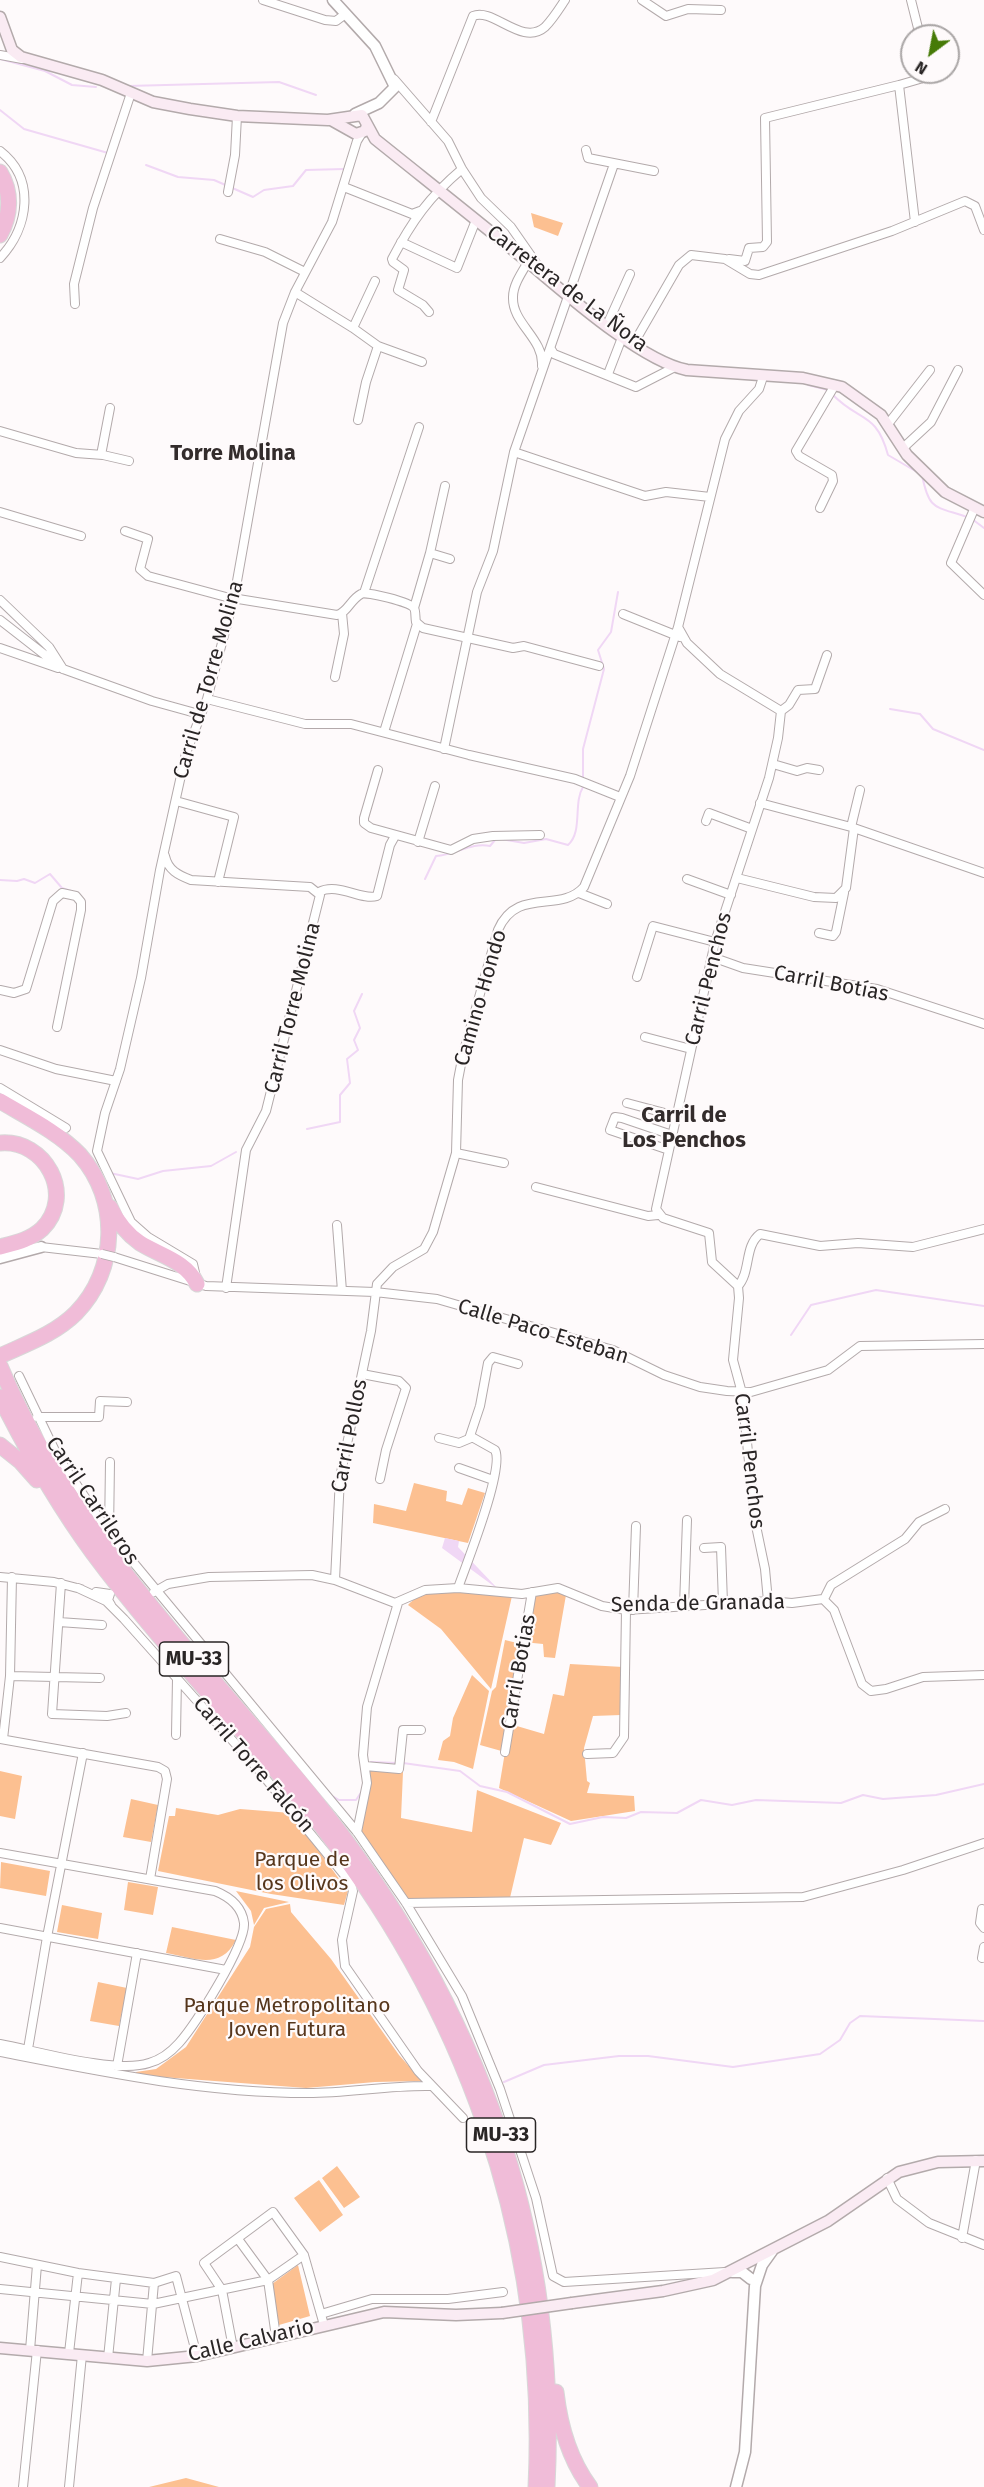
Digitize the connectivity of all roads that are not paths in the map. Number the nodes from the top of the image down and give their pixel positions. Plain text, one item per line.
1 (263, 0) edge
2 (333, 0) edge
3 (565, 0) edge
4 (642, 0) edge
5 (911, 0) edge
6 (721, 10) dead end
7 (344, 15) junction
8 (0, 17) edge
9 (917, 24) edge
10 (6, 33) junction
11 (0, 53) edge
12 (30, 61) junction
13 (389, 75) junction
14 (902, 84) edge
15 (899, 85) junction
16 (131, 93) junction
17 (392, 93) junction
18 (407, 93) junction
19 (379, 103) junction
20 (354, 115) junction
21 (237, 116) junction
22 (328, 120) junction
23 (431, 122) junction
24 (365, 129) junction
25 (350, 131) junction
26 (355, 148) junction
27 (586, 150) dead end
28 (0, 151) edge
29 (614, 164) junction
30 (462, 169) junction
31 (654, 171) dead end
32 (0, 172) edge
33 (0, 187) edge
34 (344, 187) junction
35 (437, 189) junction
36 (228, 192) dead end
37 (404, 211) junction
38 (420, 211) junction
39 (0, 218) edge
40 (476, 220) junction
41 (915, 222) junction
42 (410, 225) junction
43 (984, 230) edge
44 (0, 235) edge
45 (220, 239) dead end
46 (401, 242) junction
47 (0, 258) edge
48 (725, 259) junction
49 (745, 261) junction
50 (528, 262) junction
51 (746, 271) junction
52 (305, 272) junction
53 (630, 274) dead end
54 (545, 276) junction
55 (375, 281) dead end
56 (295, 292) junction
57 (570, 297) junction
58 (75, 304) dead end
59 (429, 312) dead end
60 (607, 325) junction
61 (352, 328) junction
62 (623, 335) junction
63 (634, 343) junction
64 (378, 346) junction
65 (540, 347) junction
66 (551, 347) junction
67 (422, 362) dead end
68 (675, 367) junction
69 (542, 370) junction
70 (930, 370) dead end
71 (958, 370) dead end
72 (608, 374) junction
73 (763, 377) junction
74 (832, 390) junction
75 (110, 408) dead end
76 (358, 420) dead end
77 (888, 424) junction
78 (419, 427) dead end
79 (0, 431) edge
80 (903, 448) junction
81 (514, 452) junction
82 (101, 455) junction
83 (129, 461) dead end
84 (445, 486) dead end
85 (710, 497) junction
86 (820, 508) dead end
87 (0, 512) edge
88 (975, 514) edge
89 (125, 531) dead end
90 (81, 536) dead end
91 (430, 553) junction
92 (450, 559) dead end
93 (364, 593) junction
94 (984, 595) edge
95 (234, 598) junction
96 (0, 600) edge
97 (414, 608) junction
98 (342, 613) junction
99 (623, 614) dead end
100 (0, 620) edge
101 (417, 624) junction
102 (677, 635) junction
103 (468, 639) junction
104 (0, 648) edge
105 (827, 656) dead end
106 (48, 659) junction
107 (599, 666) dead end
108 (63, 669) junction
109 (335, 677) dead end
110 (207, 699) junction
111 (781, 711) junction
112 (199, 714) junction
113 (384, 732) junction
114 (444, 749) junction
115 (772, 764) junction
116 (378, 770) dead end
117 (819, 770) dead end
118 (435, 786) dead end
119 (860, 790) dead end
120 (620, 797) junction
121 (176, 801) junction
122 (760, 803) junction
123 (706, 821) dead end
124 (852, 828) junction
125 (752, 829) junction
126 (540, 835) dead end
127 (395, 836) junction
128 (418, 842) junction
129 (164, 852) junction
130 (161, 868) junction
131 (171, 869) junction
132 (984, 873) edge
133 (737, 878) junction
134 (687, 879) dead end
135 (218, 882) junction
136 (319, 892) junction
137 (579, 892) junction
138 (844, 893) junction
139 (731, 895) junction
140 (607, 904) dead end
141 (819, 933) dead end
142 (715, 942) junction
143 (712, 957) junction
144 (637, 977) dead end
145 (0, 990) edge
146 (984, 1024) edge
147 (57, 1027) dead end
148 (645, 1036) dead end
149 (691, 1049) junction
150 (0, 1050) edge
151 (116, 1081) junction
152 (0, 1088) edge
153 (0, 1101) edge
154 (627, 1103) dead end
155 (676, 1116) junction
156 (66, 1128) dead end
157 (672, 1135) junction
158 (0, 1143) edge
159 (669, 1150) junction
160 (456, 1153) junction
161 (504, 1163) dead end
162 (536, 1187) dead end
163 (105, 1199) junction
164 (658, 1215) junction
165 (337, 1225) dead end
166 (983, 1226) edge
167 (40, 1239) junction
168 (0, 1248) edge
169 (0, 1258) edge
170 (197, 1284) junction
171 (738, 1286) junction
172 (225, 1288) junction
173 (342, 1291) junction
174 (375, 1292) junction
175 (984, 1344) edge
176 (0, 1356) edge
177 (518, 1364) dead end
178 (0, 1366) edge
179 (362, 1374) junction
180 (19, 1376) dead end
181 (741, 1393) junction
182 (0, 1397) edge
183 (126, 1402) dead end
184 (37, 1417) junction
185 (439, 1438) dead end
186 (471, 1438) junction
187 (0, 1445) edge
188 (110, 1462) dead end
189 (459, 1468) dead end
190 (380, 1479) dead end
191 (493, 1480) junction
192 (945, 1509) dead end
193 (687, 1520) dead end
194 (636, 1526) dead end
195 (109, 1533) junction
196 (704, 1548) dead end
197 (0, 1577) edge
198 (12, 1578) junction
199 (335, 1580) junction
200 (61, 1583) junction
201 (78, 1588) junction
202 (458, 1588) junction
203 (153, 1592) junction
204 (532, 1592) junction
205 (824, 1599) junction
206 (768, 1601) junction
207 (398, 1603) junction
208 (723, 1604) junction
209 (111, 1605) junction
210 (684, 1606) junction
211 (630, 1610) junction
212 (139, 1611) junction
213 (59, 1622) junction
214 (102, 1625) dead end
215 (984, 1675) edge
216 (10, 1676) junction
217 (55, 1678) junction
218 (100, 1678) dead end
219 (177, 1678) junction
220 (126, 1713) dead end
221 (421, 1730) dead end
222 (176, 1735) dead end
223 (1, 1739) edge
224 (505, 1752) dead end
225 (83, 1753) junction
226 (587, 1754) dead end
227 (365, 1766) junction
228 (357, 1832) junction
229 (984, 1843) edge
230 (0, 1853) edge
231 (61, 1864) junction
232 (150, 1879) junction
233 (406, 1903) junction
234 (982, 1909) dead end
235 (0, 1928) edge
236 (984, 1928) edge
237 (47, 1937) junction
238 (984, 1947) edge
239 (137, 1953) junction
240 (982, 1958) dead end
241 (226, 1970) junction
242 (0, 2044) edge
243 (28, 2049) junction
244 (0, 2052) edge
245 (117, 2066) junction
246 (431, 2086) junction
247 (463, 2118) dead end
248 (980, 2160) edge
249 (887, 2178) junction
250 (962, 2238) junction
251 (238, 2239) junction
252 (984, 2245) edge
253 (772, 2251) junction
254 (304, 2255) junction
255 (0, 2257) edge
256 (752, 2262) junction
257 (37, 2265) junction
258 (732, 2271) junction
259 (760, 2271) junction
260 (78, 2273) junction
261 (116, 2279) junction
262 (268, 2280) junction
263 (154, 2283) junction
264 (753, 2283) junction
265 (0, 2289) edge
266 (222, 2290) junction
267 (35, 2292) junction
268 (503, 2292) dead end
269 (75, 2296) junction
270 (181, 2299) junction
271 (114, 2300) junction
272 (153, 2304) junction
273 (322, 2319) junction
274 (276, 2337) junction
275 (0, 2348) edge
276 (233, 2348) junction
277 (546, 2349) junction
278 (34, 2350) junction
279 (69, 2353) junction
280 (82, 2355) junction
281 (197, 2356) junction
282 (108, 2358) junction
283 (147, 2361) junction
284 (23, 2487) edge
285 (69, 2487) edge
286 (536, 2487) edge
287 (547, 2487) edge
288 (590, 2487) edge
289 (736, 2487) edge

1 - 7 street
2 - 7 street
3 - 23 street
4 - 6 street
5 - 9 street
7 - 13 street
8 - 10 main road
10 - 11 street
10 - 12 main road
11 - 12 street
12 - 16 main road
13 - 17 street
13 - 18 street
14 - 15 street
15 - 41 street
15 - 49 street
16 - 21 main road
16 - 58 street
17 - 18 street
17 - 19 street
18 - 23 street
19 - 20 street
19 - 24 street
20 - 22 main road
20 - 24 main road
20 - 25 main road
21 - 22 main road
21 - 36 street
22 - 25 main road
23 - 30 street
24 - 25 main road
24 - 26 street, Carril de Torre Molina
24 - 35 main road, Carretera de La Ñora
25 - 26 street
26 - 34 street, Carril de Torre Molina
27 - 29 street
28 - 47 street
29 - 31 street
29 - 57 street
30 - 35 street
30 - 54 street
32 - 44 highway
33 - 39 highway
34 - 37 street
34 - 52 street, Carril de Torre Molina
35 - 38 street
35 - 40 main road, Carretera de La Ñora
37 - 38 street
37 - 42 street
38 - 42 street
40 - 46 street
40 - 50 main road, Carretera de La Ñora
41 - 43 street
41 - 51 street
42 - 46 street
45 - 52 street
46 - 59 street
48 - 49 street
48 - 51 street
48 - 63 street
49 - 51 street
50 - 54 main road, Carretera de La Ñora
50 - 65 street
52 - 56 street, Carril de Torre Molina
53 - 60 street
54 - 57 main road, Carretera de La Ñora
55 - 61 street
56 - 61 street
56 - 95 street, Carril de Torre Molina
57 - 60 main road, Carretera de La Ñora
57 - 66 street
60 - 62 main road, Carretera de La Ñora
61 - 64 street
62 - 63 main road, Carretera de La Ñora
62 - 72 street
63 - 68 main road, Carretera de La Ñora
64 - 67 street
64 - 76 street
65 - 66 street
65 - 69 street
66 - 69 street
66 - 72 street
68 - 72 street
68 - 73 main road, Carretera de La Ñora
69 - 81 street
70 - 77 street
71 - 80 street
73 - 74 main road, Carretera de La Ñora
73 - 85 street
74 - 77 main road, Carretera de La Ñora
74 - 86 street
75 - 82 street
77 - 80 main road, Carretera de La Ñora
78 - 93 street
79 - 82 street
80 - 88 main road, Carretera de La Ñora
81 - 85 street
81 - 103 street
82 - 83 street
84 - 91 street
85 - 102 street
87 - 90 street
88 - 94 street
89 - 95 street
91 - 92 street
91 - 97 street
93 - 97 street
93 - 98 street
95 - 98 street
95 - 110 street, Carril de Torre Molina
96 - 106 street
97 - 101 street
98 - 109 street
99 - 102 street
100 - 106 street
101 - 103 street
101 - 113 street
102 - 111 street
102 - 120 street
103 - 107 street
103 - 114 street
104 - 106 street
105 - 111 street
106 - 108 street
106 - 108 street
108 - 112 street
110 - 112 street, Carril de Torre Molina
110 - 113 street
111 - 115 street, Carril Penchos
112 - 121 street, Carril de Torre Molina
113 - 114 street
114 - 120 street
115 - 117 street
115 - 122 street, Carril Penchos
116 - 127 street
118 - 128 street
119 - 124 street
120 - 137 street
121 - 129 street, Carril de Torre Molina
121 - 135 street
122 - 124 street
122 - 125 street, Carril Penchos
123 - 125 street
124 - 132 street
124 - 138 street
125 - 133 street, Carril Penchos
126 - 128 street
127 - 128 street
127 - 136 street
129 - 130 street, Carril de Torre Molina
129 - 131 street
130 - 131 street, Carril Torre Molina
130 - 151 street, Carril de Torre Molina
131 - 135 street, Carril Torre Molina
133 - 138 street
133 - 139 street, Carril Penchos
134 - 139 street
135 - 136 street, Carril Torre Molina
136 - 172 street, Carril Torre Molina
137 - 140 street
137 - 160 street, Camino Hondo
138 - 141 street
139 - 142 street, Carril Penchos
142 - 143 street, Carril Penchos
142 - 144 street
143 - 146 street, Carril Botías
143 - 149 street, Carril Penchos
145 - 147 street
148 - 149 street
149 - 155 street, Carril Penchos
150 - 151 street
151 - 170 street, Carril de Torre Molina
152 - 156 street
153 - 163 highway
154 - 155 street
155 - 157 street, Carril Penchos
157 - 159 street, Carril Penchos
157 - 159 street
158 - 167 highway
159 - 164 street, Carril Penchos
160 - 161 street
160 - 174 street, Camino Hondo
162 - 164 street
163 - 170 highway
163 - 176 highway
164 - 171 street
165 - 173 street
166 - 171 street, Carril Penchos
167 - 168 highway
167 - 169 street
167 - 170 street, Calle Paco Esteban, bridge
170 - 172 street, Calle Paco Esteban
171 - 181 street, Carril Penchos
172 - 173 street, Calle Paco Esteban
173 - 174 street, Calle Paco Esteban
174 - 179 street, Carril Pollos
174 - 181 street, Calle Paco Esteban
175 - 181 street
177 - 186 street
178 - 277 highway, MU-33
179 - 190 street
179 - 199 street, Carril Pollos
180 - 184 street, Carril Carrileros
181 - 206 street, Carril Penchos
182 - 212 highway, MU-33
183 - 184 street
184 - 195 street, Carril Carrileros
185 - 186 street
186 - 191 street
187 - 212 highway
188 - 195 street
189 - 191 street
191 - 202 street
192 - 205 street
193 - 210 street
194 - 211 street
195 - 203 street, Carril Carrileros
196 - 208 street
197 - 198 street
198 - 200 street
198 - 216 street
199 - 203 street
199 - 207 street
200 - 201 street
200 - 213 street
201 - 209 street, Carril Torre Falcón
201 - 209 street
202 - 204 street, Senda de Granada
202 - 207 street, Senda de Granada
203 - 228 street, Carril Carrileros
204 - 211 street, Senda de Granada
204 - 224 street, Carril Botias
205 - 206 street, Senda de Granada
205 - 215 street
206 - 208 street, Senda de Granada
207 - 227 street
208 - 210 street, Senda de Granada
209 - 219 street, Carril Torre Falcón
210 - 211 street, Senda de Granada
211 - 226 street
212 - 286 highway, MU-33
213 - 214 street
213 - 217 street
216 - 217 street
216 - 223 street
217 - 218 street
217 - 220 street
219 - 222 street
219 - 246 street, Carril Torre Falcón
221 - 227 street
223 - 225 street
225 - 231 street
225 - 232 street
227 - 228 street
228 - 233 street, Carril Carrileros
229 - 233 street
230 - 231 street
231 - 232 street
231 - 237 street
232 - 241 street
233 - 258 street, Carril Carrileros
234 - 236 street
235 - 237 street
237 - 239 street
237 - 243 street
238 - 240 street
239 - 241 street
239 - 245 street
241 - 245 street
242 - 243 street
243 - 245 street
244 - 246 street
246 - 247 street, Carril Torre Falcón
248 - 249 main road, Calle Calvario
248 - 250 street
249 - 250 street
249 - 253 main road, Calle Calvario
250 - 252 street
251 - 254 street
251 - 262 street
251 - 266 street
253 - 256 main road, Calle Calvario
253 - 259 street
254 - 262 street
254 - 273 street
255 - 257 street
256 - 258 main road, Calle Calvario
256 - 259 street
256 - 264 street
257 - 260 street
257 - 267 street
258 - 264 street
258 - 273 main road, Calle Calvario, bridge
259 - 264 street
260 - 261 street
260 - 269 street
261 - 263 street
261 - 271 street
262 - 266 street
262 - 274 street
263 - 270 street
263 - 272 street
264 - 289 street
265 - 267 street
266 - 270 street
266 - 276 street
267 - 269 street
267 - 278 street
268 - 273 street
269 - 271 street
269 - 279 street
270 - 272 street
270 - 281 street
271 - 272 street
271 - 282 street
272 - 283 street
273 - 274 main road, Calle Calvario
274 - 276 main road, Calle Calvario
275 - 278 main road, Calle Calvario
276 - 281 main road, Calle Calvario
277 - 287 highway, MU-33
277 - 288 highway
278 - 279 main road, Calle Calvario
278 - 284 street
279 - 280 main road, Calle Calvario
280 - 282 main road, Calle Calvario
280 - 285 street
281 - 283 main road, Calle Calvario
282 - 283 main road, Calle Calvario

